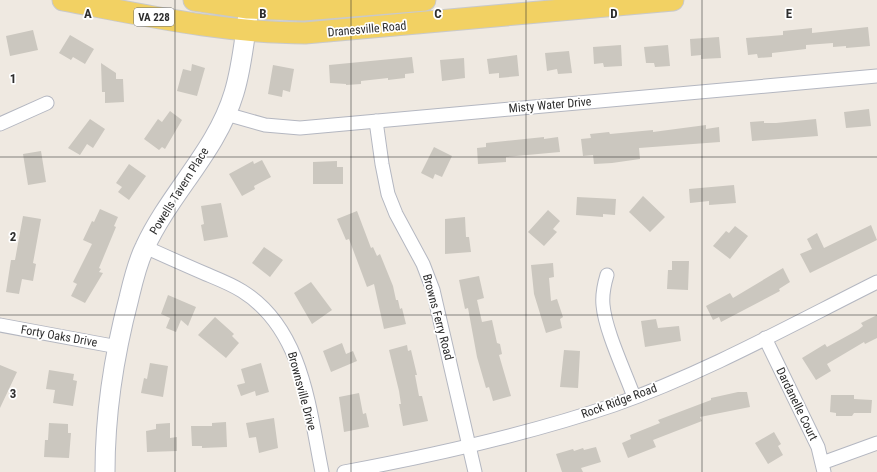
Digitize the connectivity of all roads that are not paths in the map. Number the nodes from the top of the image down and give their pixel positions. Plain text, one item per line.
1 (64, 0) edge
2 (194, 0) edge
3 (426, 0) edge
4 (673, 0) edge
5 (248, 8) junction
6 (246, 31) junction
7 (877, 76) edge
8 (47, 103) dead end
9 (226, 114) junction
10 (376, 121) junction
11 (0, 124) edge
12 (145, 247) junction
13 (607, 275) dead end
14 (877, 282) edge
15 (0, 325) edge
16 (765, 338) junction
17 (118, 347) junction
18 (634, 397) junction
19 (877, 443) edge
20 (469, 446) junction
21 (823, 467) edge
22 (105, 472) edge
23 (322, 472) edge
24 (344, 472) edge
25 (475, 472) edge

1 - 6 main road, Dranesville Road / VA 228
2 - 5 main road, Dranesville Road
3 - 5 main road, Dranesville Road
4 - 6 main road, Dranesville Road / VA 228
5 - 6 street, Powells Tavern Place
6 - 9 street, Powells Tavern Place
7 - 10 street, Misty Water Drive
8 - 11 street
9 - 10 street, Misty Water Drive
9 - 12 street, Powells Tavern Place
10 - 20 street, Browns Ferry Road
12 - 17 street, Powells Tavern Place
12 - 23 street, Brownsville Drive
13 - 18 street
14 - 16 street, Rock Ridge Road
15 - 17 street, Forty Oaks Drive
16 - 18 street, Rock Ridge Road
16 - 21 street, Dardanelle Court
17 - 22 street, Powells Tavern Place
18 - 20 street, Rock Ridge Road
19 - 21 street
20 - 24 street, Rock Ridge Road
20 - 25 street, Browns Ferry Road

